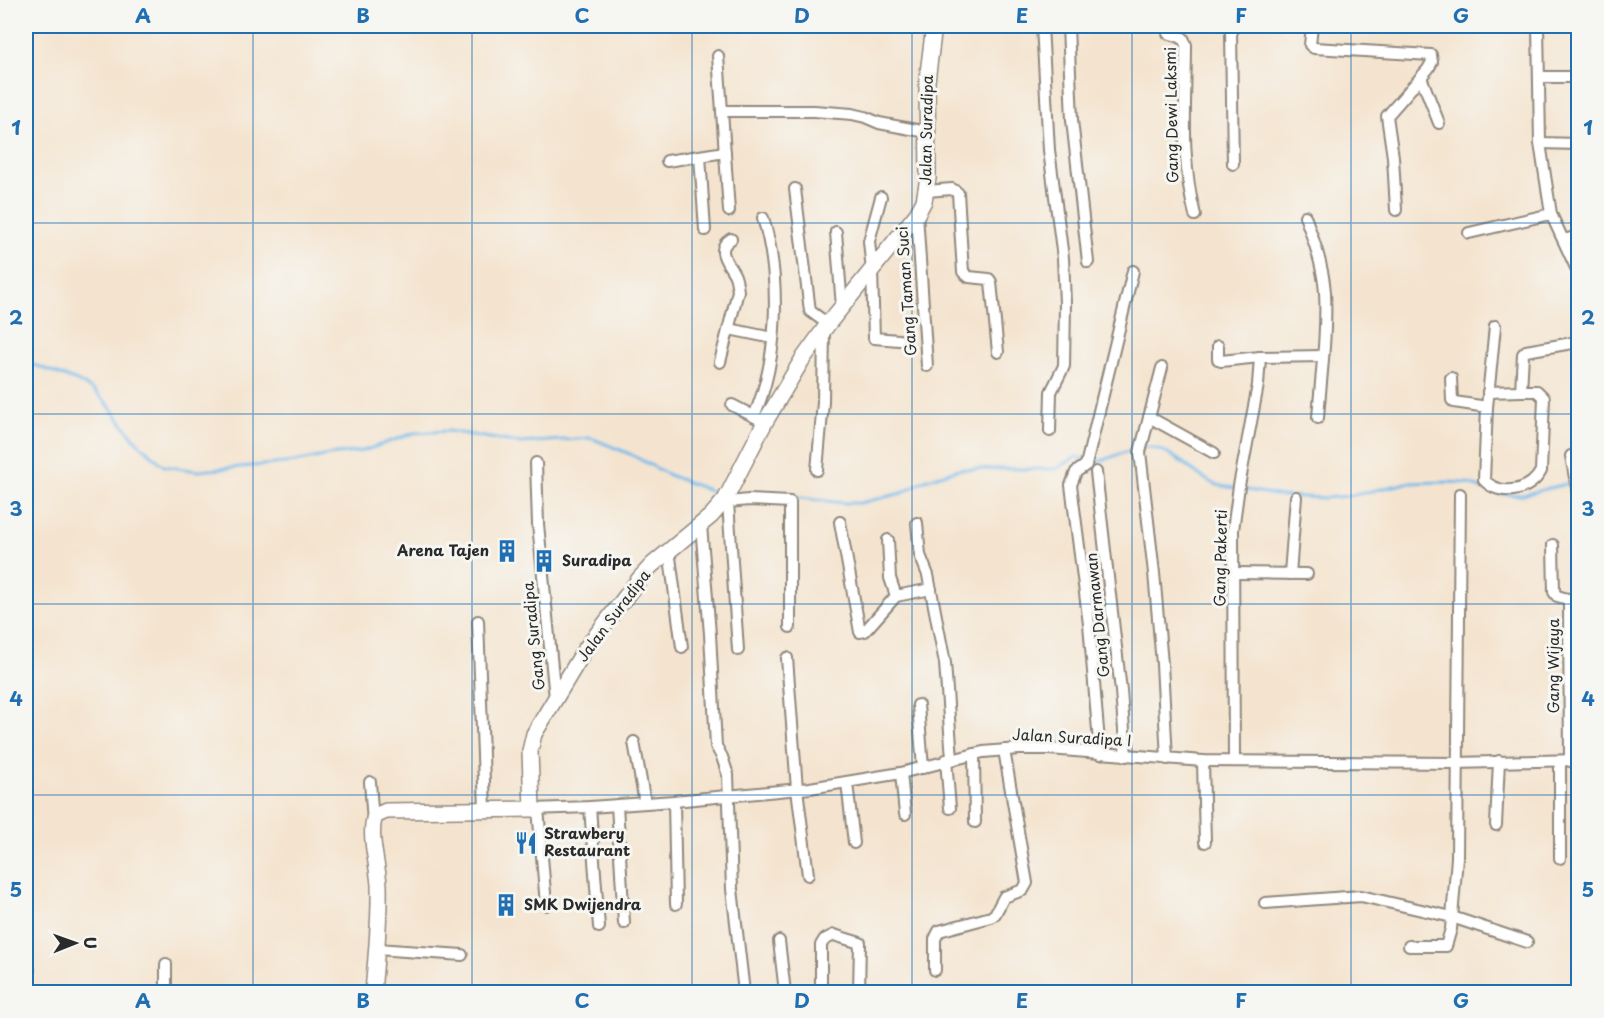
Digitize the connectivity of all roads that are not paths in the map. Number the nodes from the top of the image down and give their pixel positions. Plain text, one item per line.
1 (934, 26) edge
2 (1042, 26) edge
3 (1068, 26) edge
4 (1167, 26) edge
5 (1233, 26) edge
6 (1312, 26) edge
7 (1538, 26) edge
8 (718, 56) dead end
9 (1578, 76) edge
10 (1421, 77) junction
11 (1539, 77) junction
12 (722, 111) junction
13 (1439, 123) dead end
14 (927, 132) junction
15 (1540, 143) junction
16 (1578, 144) edge
17 (725, 152) junction
18 (700, 156) junction
19 (667, 161) dead end
20 (1233, 164) dead end
21 (795, 189) dead end
22 (927, 191) junction
23 (880, 197) dead end
24 (1396, 210) dead end
25 (729, 211) dead end
26 (917, 214) junction
27 (1551, 214) junction
28 (1195, 215) dead end
29 (1305, 216) dead end
30 (763, 218) dead end
31 (705, 230) dead end
32 (836, 232) dead end
33 (1469, 234) dead end
34 (1578, 236) edge
35 (731, 239) dead end
36 (1564, 240) junction
37 (1088, 262) dead end
38 (872, 271) junction
39 (1133, 271) dead end
40 (1578, 272) edge
41 (842, 307) junction
42 (826, 326) junction
43 (1495, 326) dead end
44 (729, 329) junction
45 (773, 338) junction
46 (899, 340) dead end
47 (1578, 342) edge
48 (1218, 346) dead end
49 (998, 352) dead end
50 (1323, 356) junction
51 (1260, 357) junction
52 (720, 362) dead end
53 (927, 366) dead end
54 (1162, 368) dead end
55 (1451, 378) dead end
56 (1521, 391) junction
57 (1488, 392) junction
58 (732, 405) dead end
59 (1487, 407) junction
60 (1149, 417) junction
61 (1318, 418) dead end
62 (760, 419) junction
63 (1050, 431) dead end
64 (1214, 453) dead end
65 (1571, 456) dead end
66 (536, 463) dead end
67 (817, 470) dead end
68 (1096, 472) dead end
69 (1460, 494) dead end
70 (1578, 494) edge
71 (1296, 496) dead end
72 (726, 502) junction
73 (840, 522) dead end
74 (917, 523) dead end
75 (701, 525) junction
76 (888, 540) dead end
77 (1553, 545) dead end
78 (669, 550) junction
79 (1234, 573) junction
80 (1290, 574) junction
81 (1307, 574) dead end
82 (931, 589) junction
83 (896, 596) junction
84 (478, 621) dead end
85 (790, 627) dead end
86 (681, 647) dead end
87 (738, 650) dead end
88 (787, 658) dead end
89 (555, 698) junction
90 (918, 705) dead end
91 (634, 742) dead end
92 (1004, 750) junction
93 (974, 754) junction
94 (1101, 754) junction
95 (1126, 756) junction
96 (1167, 759) junction
97 (949, 760) junction
98 (1203, 761) junction
99 (1234, 761) junction
100 (1499, 761) junction
101 (1570, 761) edge
102 (1456, 763) junction
103 (923, 768) junction
104 (901, 773) junction
105 (370, 782) dead end
106 (847, 783) junction
107 (797, 789) junction
108 (729, 796) junction
109 (674, 801) junction
110 (645, 803) junction
111 (617, 805) junction
112 (590, 807) junction
113 (535, 808) junction
114 (950, 808) dead end
115 (485, 809) junction
116 (905, 814) dead end
117 (373, 822) junction
118 (975, 822) dead end
119 (1496, 825) dead end
120 (1205, 842) dead end
121 (855, 843) dead end
122 (1560, 858) dead end
123 (808, 875) dead end
124 (1264, 903) dead end
125 (676, 904) dead end
126 (546, 905) dead end
127 (1452, 918) junction
128 (624, 923) dead end
129 (598, 927) dead end
130 (779, 941) dead end
131 (1527, 942) dead end
132 (1409, 946) dead end
133 (377, 949) junction
134 (462, 955) dead end
135 (166, 964) dead end
136 (29, 969) dead end
137 (935, 970) dead end
138 (26, 987) edge
139 (166, 993) edge
140 (374, 993) edge
141 (744, 993) edge
142 (785, 993) edge
143 (821, 993) edge
144 (859, 993) edge

1 - 14 street, Jalan Suradipa
2 - 63 street
3 - 37 street
4 - 28 street, Gang Dewi Laksmi
5 - 20 street
6 - 10 street
7 - 11 street
8 - 12 street
9 - 11 street
10 - 13 street
10 - 24 street
11 - 15 street
12 - 14 street
12 - 17 street
14 - 22 street, Jalan Suradipa
15 - 16 street
15 - 27 street
17 - 18 street
17 - 25 street
18 - 19 street
18 - 31 street
21 - 42 street
22 - 26 street, Jalan Suradipa
22 - 49 street
23 - 38 street
26 - 38 street, Jalan Suradipa
26 - 53 street, Gang Taman Suci
27 - 33 street
27 - 36 street
29 - 50 street
30 - 45 street
32 - 41 street
34 - 36 street
35 - 44 street
36 - 40 street
38 - 41 street, Jalan Suradipa
38 - 46 street
39 - 94 street
41 - 42 street, Jalan Suradipa
42 - 62 street, Jalan Suradipa
42 - 67 street
43 - 57 street
44 - 45 street
44 - 52 street
45 - 62 street
47 - 56 street
48 - 51 street
50 - 51 street
50 - 61 street
51 - 79 street, Gang Pakerti
54 - 60 street
55 - 59 street
56 - 57 street
56 - 59 street
57 - 59 street
58 - 62 street
60 - 64 street
60 - 96 street
62 - 72 street, Jalan Suradipa
65 - 70 street
66 - 89 street, Gang Suradipa
68 - 95 street, Gang Darmawan
69 - 102 street
71 - 80 street
72 - 75 street, Jalan Suradipa
72 - 85 street
72 - 87 street
73 - 83 street
74 - 82 street
75 - 78 street, Jalan Suradipa
75 - 108 street
76 - 83 street
77 - 101 street, Gang Wijaya
78 - 86 street
78 - 89 street, Jalan Suradipa
79 - 80 street
79 - 99 street, Gang Pakerti
80 - 81 street
82 - 83 street
82 - 97 street
84 - 115 street
88 - 107 street
89 - 113 street, Jalan Suradipa
90 - 103 street
91 - 110 street
92 - 93 street, Jalan Suradipa I
92 - 94 street, Jalan Suradipa I
92 - 137 street
93 - 97 street, Jalan Suradipa I
93 - 118 street
94 - 95 street, Jalan Suradipa I
95 - 96 street, Jalan Suradipa I
96 - 98 street, Jalan Suradipa I
97 - 103 street, Jalan Suradipa I
97 - 114 street
98 - 99 street, Jalan Suradipa I
98 - 120 street
99 - 102 street, Jalan Suradipa I
100 - 101 street, Jalan Suradipa I
100 - 102 street, Jalan Suradipa I
100 - 119 street
101 - 122 street, Gang Wijaya
102 - 127 street
103 - 104 street, Jalan Suradipa I
104 - 106 street, Jalan Suradipa I
104 - 116 street
105 - 117 street
106 - 107 street, Jalan Suradipa I
106 - 121 street
107 - 108 street, Jalan Suradipa I
107 - 123 street
108 - 109 street, Jalan Suradipa I
108 - 141 street
109 - 110 street, Jalan Suradipa I
109 - 125 street
110 - 111 street, Jalan Suradipa I
111 - 112 street, Jalan Suradipa I
111 - 128 street
112 - 113 street, Jalan Suradipa I
112 - 129 street
113 - 115 street
113 - 126 street
115 - 117 street
117 - 133 street
124 - 127 street
127 - 131 street
127 - 132 street
130 - 142 street
133 - 134 street
133 - 140 street
135 - 139 street
136 - 138 street
143 - 144 street

